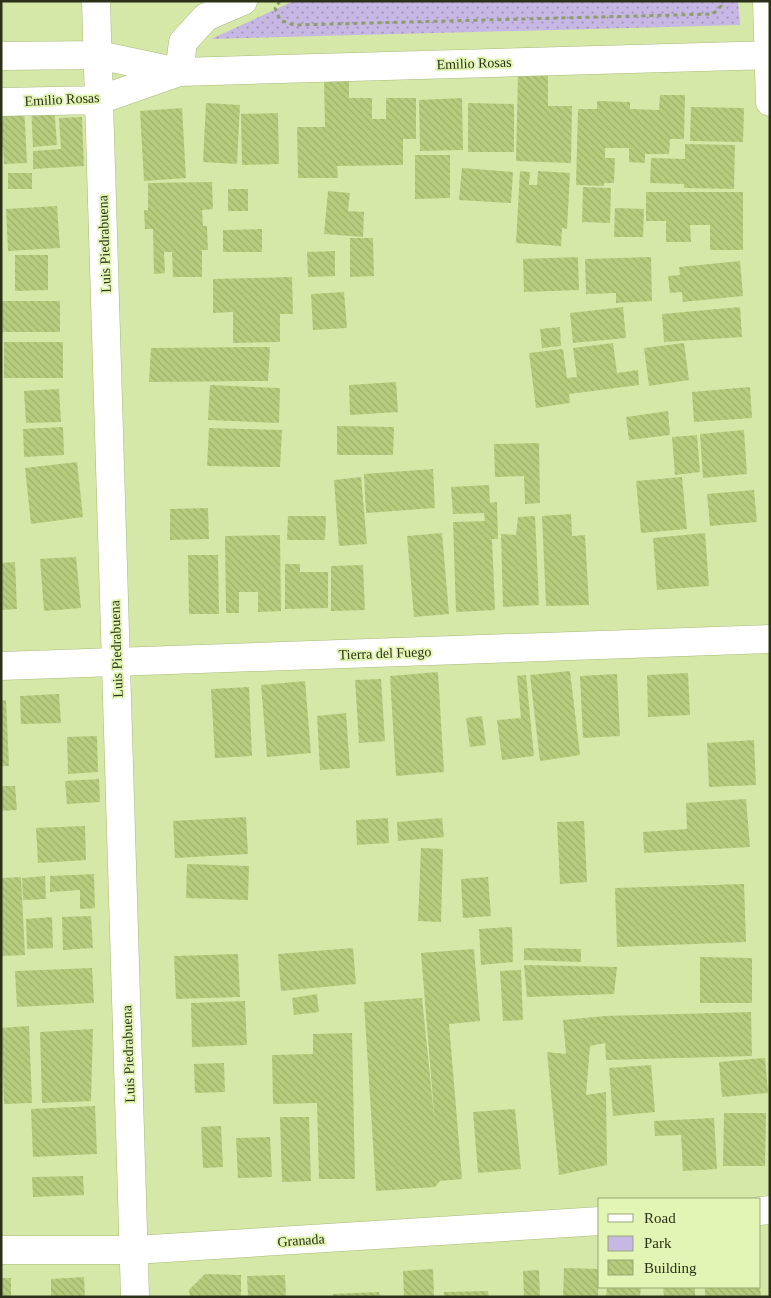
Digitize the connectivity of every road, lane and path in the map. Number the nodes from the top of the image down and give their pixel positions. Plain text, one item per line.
1 (96, 1) edge
2 (243, 1) edge
3 (280, 1) edge
4 (721, 1) edge
5 (767, 1) edge
6 (98, 55) junction
7 (769, 55) edge
8 (1, 56) edge
9 (179, 72) junction
10 (99, 100) junction
11 (1, 102) edge
12 (770, 102) edge
13 (770, 639) edge
14 (116, 662) junction
15 (1, 666) edge
16 (598, 1221) edge
17 (1, 1250) edge
18 (134, 1250) junction
19 (135, 1297) edge

1 - 6 street, Luis Piedrabuena
2 - 9 street
3 - 4 path
5 - 7 street
6 - 8 street, Emilio Rosas
6 - 9 street, Emilio Rosas
6 - 10 street, Luis Piedrabuena
7 - 9 street, Emilio Rosas
7 - 12 street
9 - 10 street, Emilio Rosas
10 - 11 street, Emilio Rosas
10 - 14 street, Luis Piedrabuena
13 - 14 street, Tierra del Fuego
14 - 15 street, Tierra del Fuego
14 - 18 street, Luis Piedrabuena
16 - 18 street, Granada
17 - 18 street, Granada
18 - 19 street, Luis Piedrabuena

